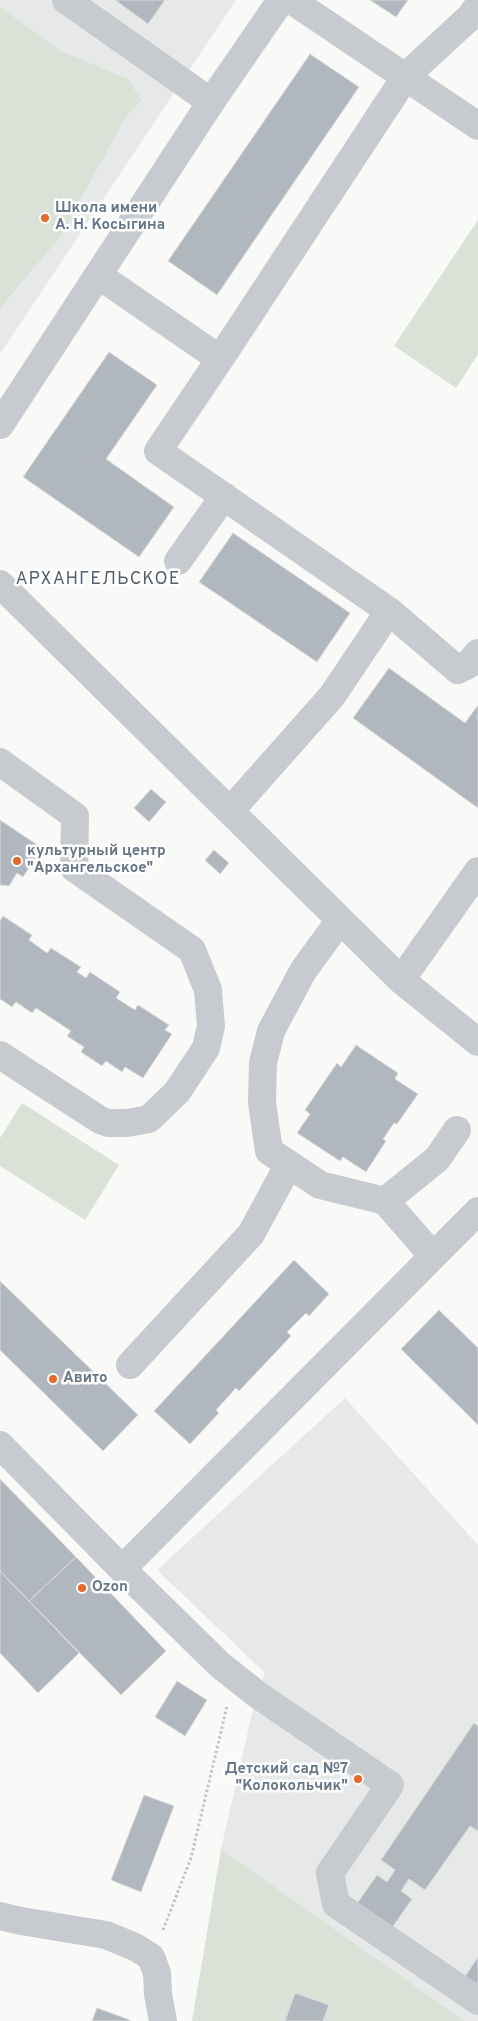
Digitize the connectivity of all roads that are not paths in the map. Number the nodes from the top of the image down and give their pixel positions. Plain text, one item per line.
1 (66, 0) edge
2 (281, 0) edge
3 (291, 0) edge
4 (478, 6) edge
5 (406, 76) junction
6 (211, 102) junction
7 (478, 126) edge
8 (98, 275) junction
9 (220, 359) junction
10 (0, 426) edge
11 (224, 496) junction
12 (178, 560) dead end
13 (0, 584) edge
14 (389, 610) junction
15 (478, 653) edge
16 (0, 762) edge
17 (230, 811) junction
18 (478, 871) edge
19 (340, 920) junction
20 (401, 980) junction
21 (478, 1042) edge
22 (0, 1055) edge
23 (457, 1130) dead end
24 (289, 1164) junction
25 (385, 1201) junction
26 (478, 1211) edge
27 (433, 1256) junction
28 (130, 1365) dead end
29 (0, 1445) edge
30 (122, 1569) junction
31 (0, 1916) edge
32 (478, 2001) edge
33 (163, 2021) edge

1 - 6 street
2 - 6 street
3 - 5 street
4 - 5 street
5 - 7 street
5 - 9 street
6 - 8 street
8 - 9 street
8 - 10 street
9 - 11 street
11 - 12 street
11 - 14 street
13 - 17 street
14 - 15 street
14 - 17 street
16 - 22 street
17 - 19 street
18 - 20 street
19 - 20 street
19 - 24 street
20 - 21 street
23 - 25 street
24 - 25 street
24 - 28 street
25 - 27 street
26 - 27 street
27 - 30 street
29 - 30 street
30 - 32 street
31 - 33 street

